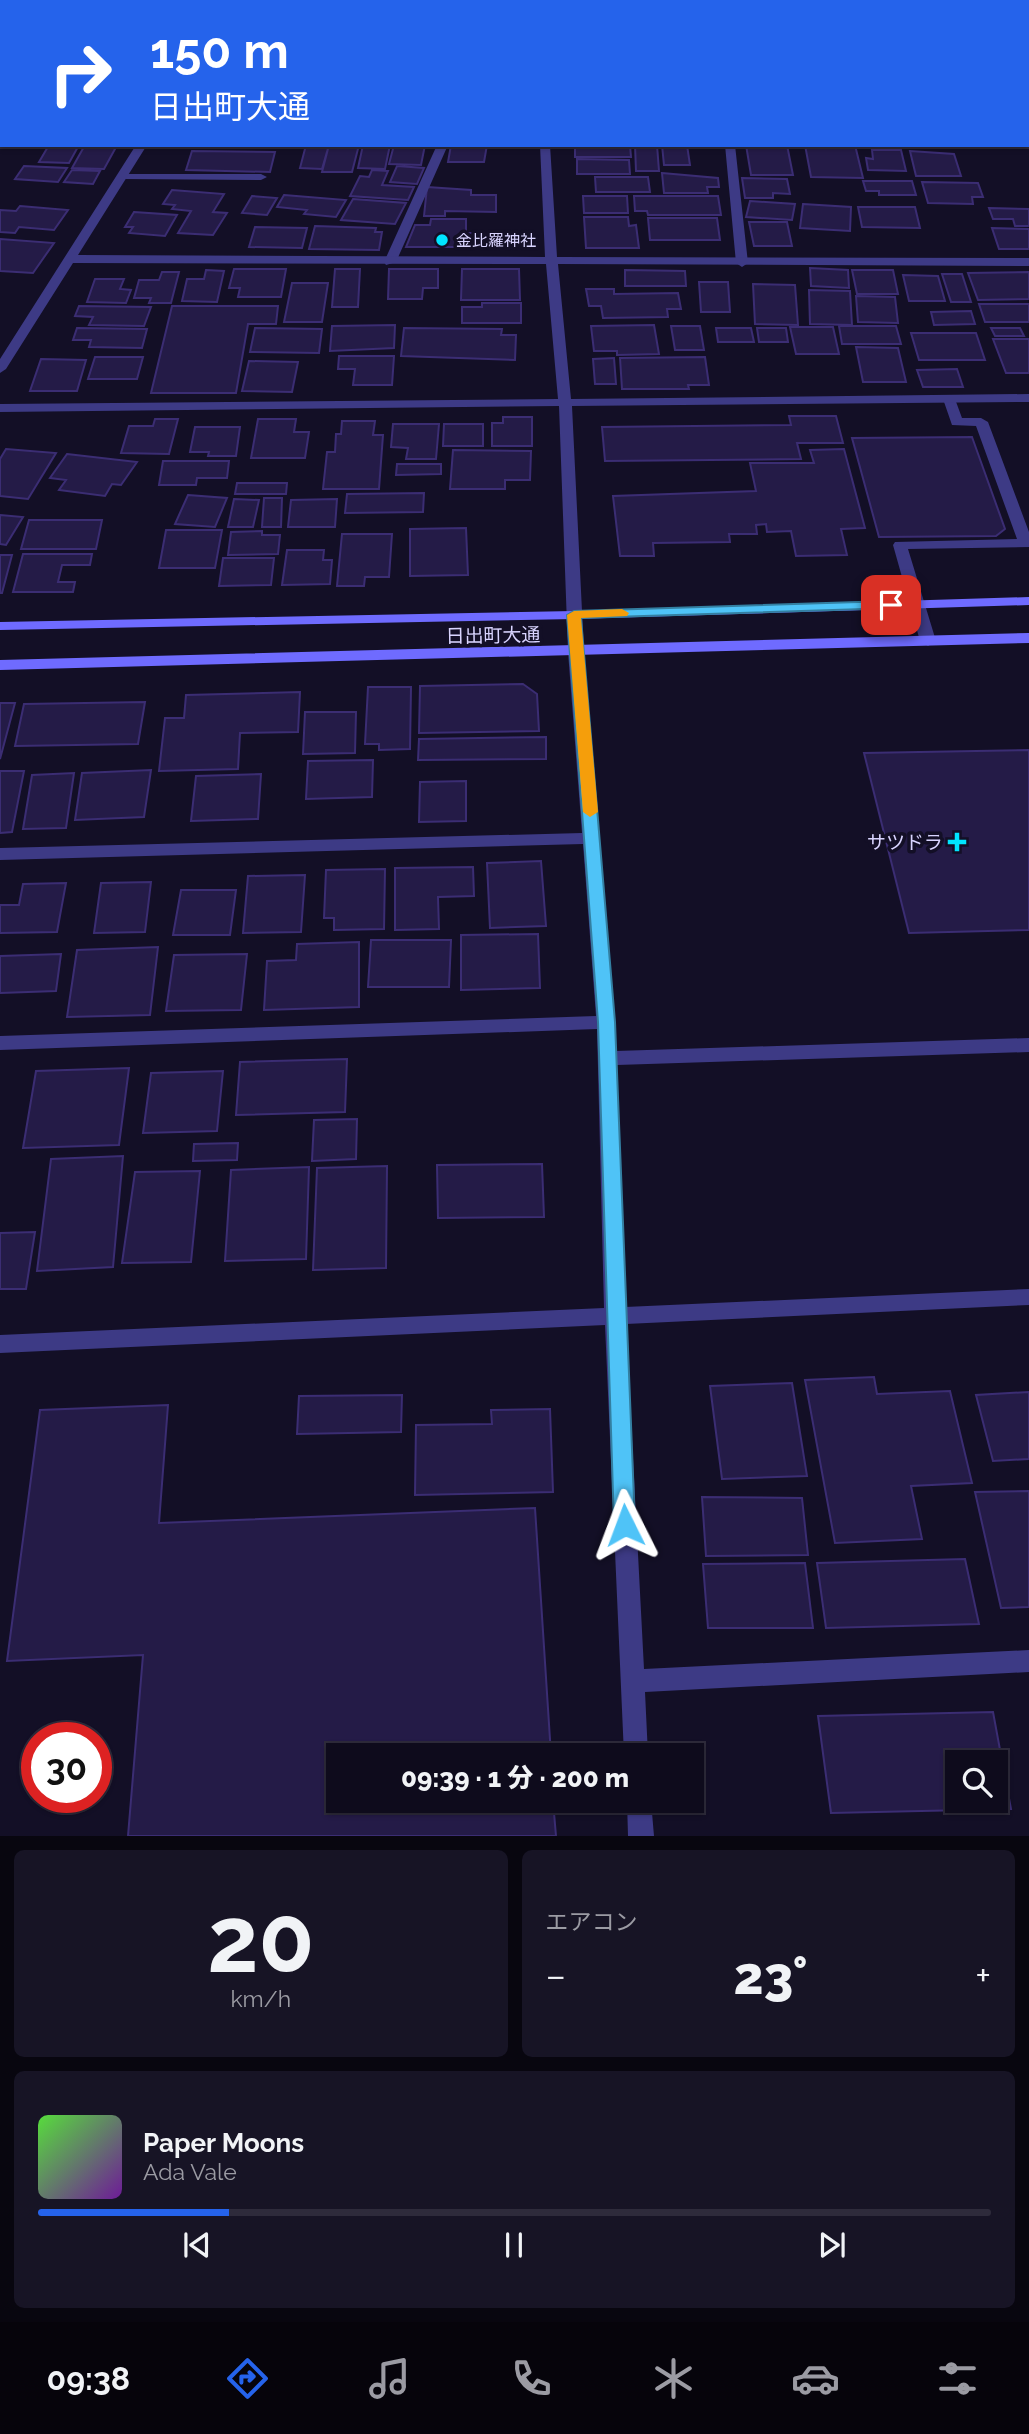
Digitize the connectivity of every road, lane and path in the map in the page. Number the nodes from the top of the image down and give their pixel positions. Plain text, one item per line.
1 (141, 147) edge
2 (442, 147) edge
3 (545, 147) edge
4 (730, 147) edge
5 (122, 176) junction
6 (261, 177) dead end
7 (68, 259) junction
8 (552, 261) junction
9 (390, 262) junction
10 (1029, 262) edge
11 (742, 263) junction
12 (6, 349) edge
13 (0, 369) edge
14 (1029, 398) edge
15 (948, 399) junction
16 (565, 403) junction
17 (0, 408) edge
18 (1029, 601) edge
19 (917, 604) junction
20 (574, 615) junction
21 (0, 626) edge
22 (1029, 638) edge
23 (928, 641) junction
24 (576, 652) junction
25 (0, 665) edge
26 (592, 838) junction
27 (0, 854) edge
28 (606, 1022) junction
29 (0, 1043) edge
30 (1029, 1045) edge
31 (607, 1058) junction
32 (1029, 1297) edge
33 (615, 1316) junction
34 (0, 1344) edge
35 (1029, 1661) edge
36 (632, 1681) junction
37 (635, 1743) edge
38 (640, 1813) edge
39 (641, 1836) edge

1 - 5 street
2 - 9 street
3 - 8 street
4 - 11 street
5 - 6 street
5 - 7 street
7 - 9 street
7 - 12 street
8 - 9 street
8 - 11 street
8 - 16 street
10 - 11 street
12 - 13 street
14 - 15 street
15 - 16 street
15 - 19 street
16 - 17 street
16 - 20 street
18 - 19 street, 日出町大通
19 - 20 street, 日出町大通
19 - 23 street
20 - 21 street, 日出町大通
20 - 24 street
22 - 23 street, 日出町大通
23 - 24 street, 日出町大通
24 - 25 street, 日出町大通
24 - 26 street
26 - 27 street
26 - 28 street
28 - 29 street
28 - 31 street
30 - 31 street
31 - 33 street
32 - 33 street
33 - 34 street
33 - 36 street
35 - 36 street
36 - 37 street
38 - 39 street

